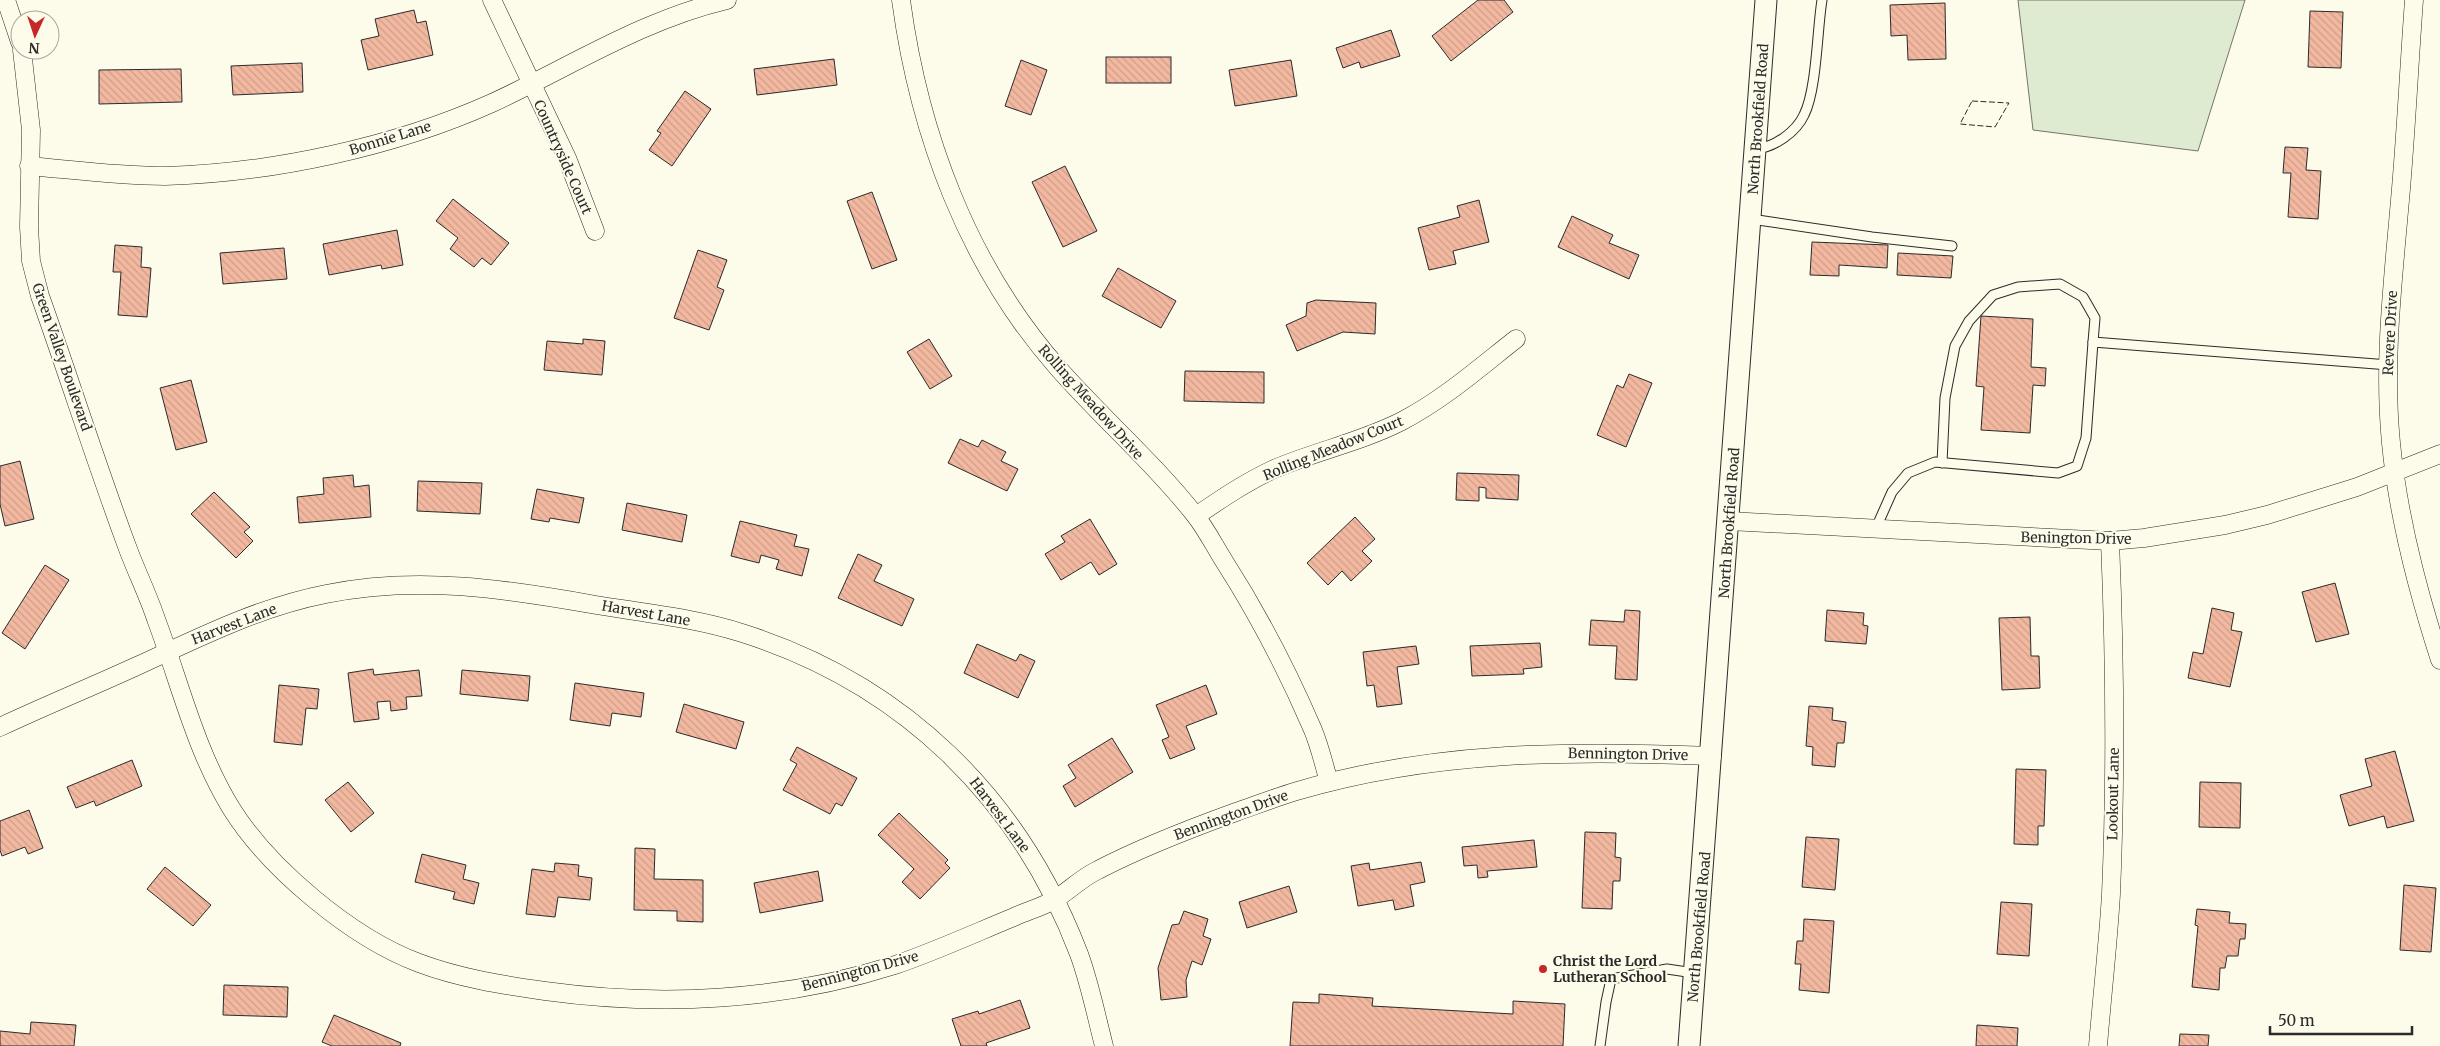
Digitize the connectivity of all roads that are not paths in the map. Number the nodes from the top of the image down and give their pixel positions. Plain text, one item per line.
1 (6, 0) edge
2 (492, 0) edge
3 (726, 0) edge
4 (901, 0) edge
5 (1766, 0) edge
6 (1822, 0) edge
7 (2414, 0) edge
8 (10, 12) edge
9 (23, 60) edge
10 (530, 83) junction
11 (1756, 149) junction
12 (30, 166) junction
13 (1751, 219) junction
14 (595, 231) dead end
15 (1952, 246) dead end
16 (1516, 339) dead end
17 (2093, 342) junction
18 (2389, 365) junction
19 (2440, 454) edge
20 (1942, 463) junction
21 (2394, 472) junction
22 (1196, 516) junction
23 (1729, 521) junction
24 (1876, 528) junction
25 (2110, 541) junction
26 (167, 651) junction
27 (2440, 660) edge
28 (0, 727) edge
29 (1712, 756) junction
30 (1329, 782) junction
31 (1056, 900) junction
32 (1695, 973) junction
33 (1104, 1046) edge
34 (1600, 1046) edge
35 (1689, 1046) edge
36 (2098, 1046) edge

1 - 8 street
2 - 10 street, Countryside Court
3 - 10 street, Bonnie Lane
4 - 22 street, Rolling Meadow Drive
5 - 11 street, North Brookfield Road
6 - 11 lane
7 - 18 street, Revere Drive
9 - 12 street, Green Valley Boulevard
10 - 12 street, Bonnie Lane
10 - 14 street, Countryside Court
11 - 13 street, North Brookfield Road
12 - 26 street, Green Valley Boulevard
13 - 15 lane
13 - 23 street, North Brookfield Road
16 - 22 street, Rolling Meadow Court
17 - 18 lane
17 - 20 lane
17 - 20 lane
18 - 21 street, Revere Drive
19 - 21 street, Benington Drive
20 - 24 lane
21 - 25 street, Benington Drive
21 - 27 street, Revere Drive
22 - 30 street, Rolling Meadow Drive
23 - 24 street, Benington Drive
23 - 29 street, North Brookfield Road
24 - 25 street, Benington Drive
25 - 36 street, Lookout Lane
26 - 28 street, Harvest Lane
26 - 31 street, Harvest Lane
26 - 31 street, Bennington Drive
29 - 30 street, Bennington Drive
29 - 32 street, North Brookfield Road
30 - 31 street, Bennington Drive
31 - 33 street, Harvest Lane
32 - 34 lane
32 - 35 street, North Brookfield Road

